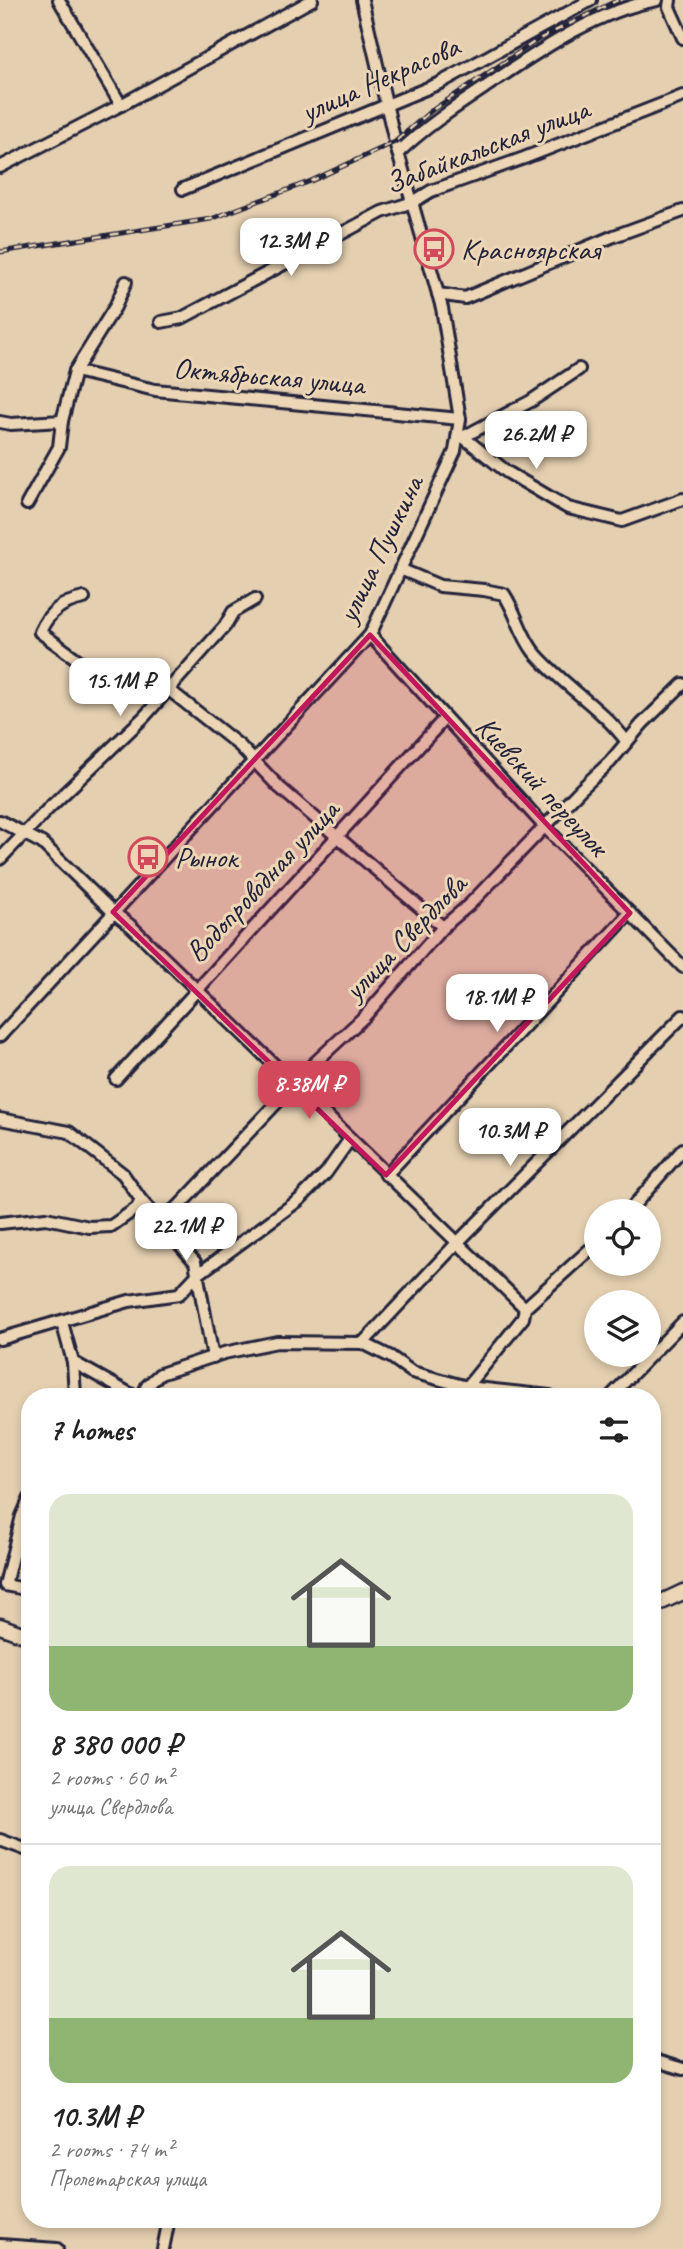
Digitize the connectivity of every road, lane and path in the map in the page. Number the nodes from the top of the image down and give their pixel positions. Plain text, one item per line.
1 (59, 0) edge
2 (312, 0) edge
3 (362, 0) edge
4 (591, 0) edge
5 (657, 0) edge
6 (670, 0) edge
7 (683, 38) edge
8 (683, 96) edge
9 (121, 105) junction
10 (387, 105) junction
11 (398, 153) junction
12 (0, 167) edge
13 (183, 190) dead end
14 (413, 202) junction
15 (683, 211) edge
16 (126, 282) dead end
17 (438, 294) junction
18 (161, 322) dead end
19 (579, 369) dead end
20 (75, 371) junction
21 (460, 419) junction
22 (62, 421) junction
23 (0, 422) edge
24 (461, 435) junction
25 (683, 499) edge
26 (27, 504) dead end
27 (400, 569) junction
28 (84, 598) dead end
29 (255, 599) dead end
30 (370, 635) junction
31 (683, 684) edge
32 (167, 689) junction
33 (445, 718) junction
34 (627, 743) junction
35 (253, 761) junction
36 (0, 821) edge
37 (545, 827) junction
38 (23, 835) junction
39 (338, 835) junction
40 (0, 859) edge
41 (113, 912) junction
42 (629, 913) junction
43 (443, 927) junction
44 (683, 967) edge
45 (195, 990) junction
46 (683, 1016) edge
47 (0, 1036) edge
48 (116, 1079) dead end
49 (292, 1084) junction
50 (0, 1119) edge
51 (350, 1139) junction
52 (683, 1149) edge
53 (386, 1175) junction
54 (639, 1199) edge
55 (141, 1200) junction
56 (159, 1219) junction
57 (0, 1223) edge
58 (457, 1243) junction
59 (584, 1255) edge
60 (197, 1275) junction
61 (525, 1308) junction
62 (62, 1322) junction
63 (683, 1322) edge
64 (0, 1339) edge
65 (363, 1343) junction
66 (213, 1357) junction
67 (73, 1362) junction
68 (467, 1387) junction
69 (75, 1388) edge
70 (120, 1388) edge
71 (145, 1388) edge
72 (476, 1388) edge
73 (619, 1388) edge
74 (21, 1520) edge
75 (21, 1588) edge
76 (683, 1591) edge
77 (661, 1602) edge
78 (0, 1626) edge
79 (21, 1634) edge
80 (0, 1840) edge
81 (21, 1848) edge
82 (661, 2062) edge
83 (683, 2069) edge
84 (167, 2228) edge
85 (2, 2244) edge
86 (57, 2249) edge
87 (163, 2249) edge

1 - 9 street
2 - 9 street
3 - 10 street, улица Пушкина
4 - 10 street, улица Некрасова
5 - 11 street
6 - 7 street
8 - 14 street, Забайкальская улица
9 - 12 street
10 - 11 street, улица Пушкина
10 - 13 street, улица Некрасова
11 - 14 street, улица Пушкина
14 - 17 street, улица Пушкина
14 - 18 street, Забайкальская улица
15 - 17 street
16 - 20 street
17 - 21 street, улица Пушкина
19 - 24 street
20 - 21 street, Октябрьская улица
20 - 22 street
21 - 24 street, улица Пушкина
22 - 23 street
22 - 26 street
24 - 25 street
24 - 27 street, улица Пушкина
27 - 30 street, улица Пушкина
27 - 34 street
28 - 32 street
29 - 32 street
30 - 33 street, Киевский переулок
30 - 35 street, улица Пушкина
31 - 34 street, улица Свердлова
32 - 35 street
32 - 38 street
33 - 37 street, Киевский переулок
33 - 39 street, Водопроводная улица
34 - 37 street, улица Свердлова
35 - 39 street
35 - 41 street, улица Пушкина
36 - 38 street
37 - 42 street, Киевский переулок
37 - 43 street, улица Свердлова
38 - 40 street
38 - 41 street
39 - 43 street
39 - 45 street, Водопроводная улица
41 - 45 street
41 - 47 street, улица Пушкина
42 - 44 street, Киевский переулок
42 - 53 street
43 - 49 street, улица Свердлова
45 - 48 street, Водопроводная улица
45 - 49 street
46 - 58 street
49 - 51 street
49 - 56 street, улица Свердлова
50 - 55 street
51 - 53 street
51 - 60 street
52 - 54 street
53 - 58 street
55 - 56 street
55 - 57 street
56 - 60 street
58 - 61 street
58 - 65 street
59 - 61 street
60 - 62 street
60 - 66 street
61 - 68 street
62 - 64 street
62 - 67 street
63 - 73 street
65 - 66 street
65 - 68 street
66 - 71 street
67 - 69 street
67 - 70 street
68 - 72 street
74 - 75 street
76 - 77 main road
78 - 79 main road
80 - 81 street
82 - 83 street
84 - 87 street
85 - 86 street

